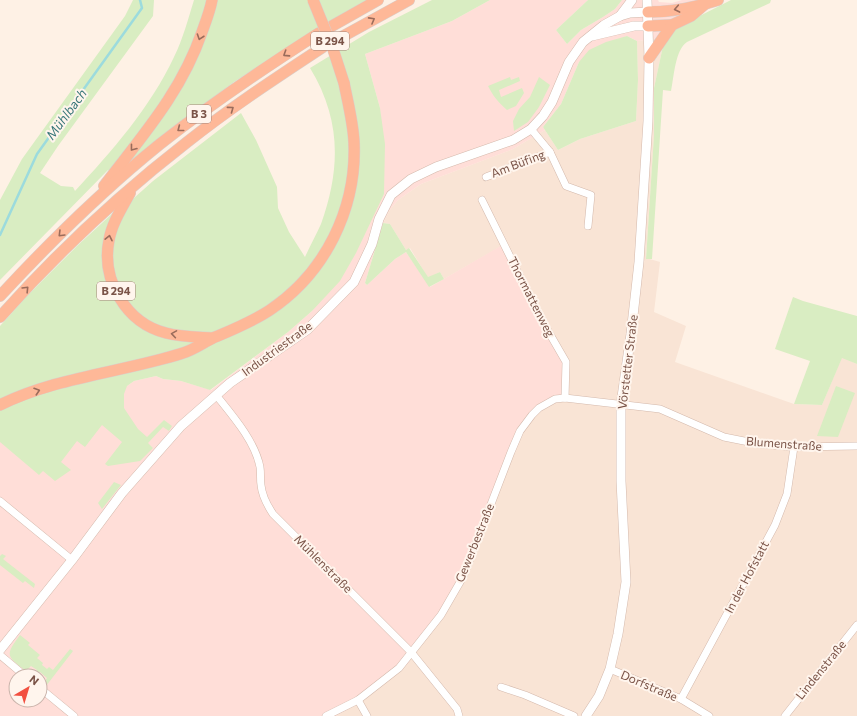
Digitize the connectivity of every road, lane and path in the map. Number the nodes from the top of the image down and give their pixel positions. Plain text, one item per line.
1 (212, 0) edge
2 (312, 0) edge
3 (378, 0) edge
4 (409, 0) edge
5 (632, 0) edge
6 (647, 0) edge
7 (718, 0) edge
8 (706, 4) junction
9 (648, 12) junction
10 (620, 16) junction
11 (672, 25) junction
12 (332, 26) dead end
13 (648, 26) junction
14 (319, 33) dead end
15 (590, 36) junction
16 (338, 39) dead end
17 (323, 47) dead end
18 (649, 58) junction
19 (531, 128) junction
20 (550, 152) junction
21 (486, 177) dead end
22 (134, 185) junction
23 (482, 200) dead end
24 (88, 206) junction
25 (588, 226) dead end
26 (0, 296) edge
27 (0, 317) edge
28 (213, 338) junction
29 (216, 395) junction
30 (565, 398) junction
31 (621, 404) junction
32 (0, 405) edge
33 (857, 446) edge
34 (794, 447) junction
35 (0, 501) edge
36 (72, 560) junction
37 (857, 625) edge
38 (0, 650) edge
39 (411, 652) junction
40 (0, 655) edge
41 (15, 668) edge
42 (610, 669) junction
43 (501, 687) dead end
44 (48, 695) edge
45 (358, 700) junction
46 (681, 700) junction
47 (74, 716) edge
48 (326, 716) edge
49 (367, 716) edge
50 (459, 716) edge
51 (574, 716) edge
52 (586, 716) edge
53 (708, 716) edge
54 (785, 716) edge

1 -> 24 highway
2 - 28 highway, B 294, bridge
3 - 12 highway
16 -> 4 highway
5 - 10 street
6 - 9 street, Vörstetter Straße
7 - 8 highway
8 -> 9 highway
8 - 11 highway
9 - 10 street, Industriestraße
9 - 13 street, Vörstetter Straße
10 - 15 street, Industriestraße
11 - 13 highway
11 - 18 highway
13 - 15 street
13 - 18 street, Vörstetter Straße
14 -> 24 highway, B 3
15 - 19 street, Industriestraße
22 -> 17 highway, B 3
18 - 31 street, Vörstetter Straße
19 - 20 street, Am Büfing
19 - 29 street, Industriestraße
20 - 21 street, Am Büfing
20 - 25 street, Am Büfing
27 -> 22 highway, B 3
28 -> 22 highway, B 294
23 - 30 street, Thormattenweg
24 -> 26 highway, B 3
32 -> 28 highway
29 - 36 street, Industriestraße
29 - 39 street, Mühlenstraße
30 - 31 street, Gewerbestraße
30 - 39 street, Gewerbestraße
31 - 34 street, Blumenstraße
31 - 42 street, Vörstetter Straße
33 - 34 street, Blumenstraße
34 - 46 street, In der Hofstatt
35 - 36 street
36 - 38 street, Industriestraße
37 - 54 street, Lindenstraße
39 - 45 street, Gewerbestraße
39 - 50 street, Mühlenstraße
40 - 41 street
42 - 46 street, Dorfstraße
42 - 52 street, Vörstetter Straße
43 - 51 street
44 - 47 street
45 - 48 street, Gewerbestraße
45 - 49 street
46 - 53 street, Dorfstraße

